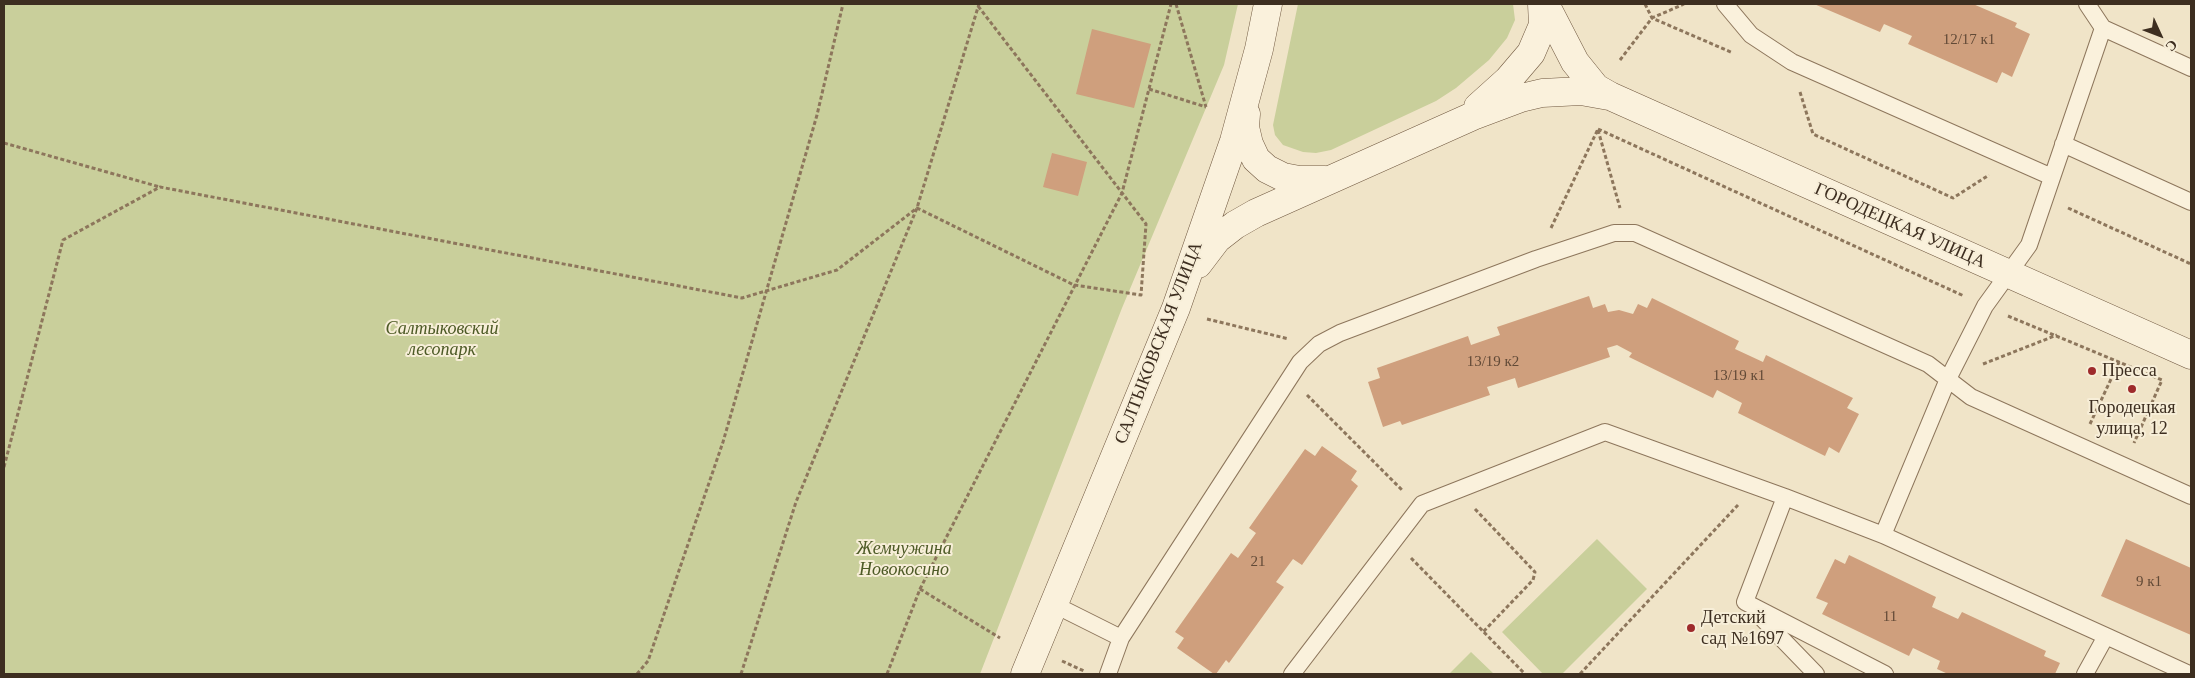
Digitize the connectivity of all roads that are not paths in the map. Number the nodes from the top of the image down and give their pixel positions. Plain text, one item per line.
1 (1268, 4) edge
2 (1544, 4) edge
3 (1724, 4) edge
4 (2087, 4) edge
5 (2103, 28) junction
6 (1259, 49) junction
7 (2191, 68) edge
8 (1610, 96) junction
9 (1423, 140) junction
10 (2063, 144) junction
11 (1339, 177) junction
12 (2052, 177) junction
13 (2191, 202) edge
14 (2008, 274) junction
15 (1176, 308) junction
16 (2191, 355) edge
17 (1948, 379) junction
18 (2191, 496) edge
19 (1785, 497) junction
20 (1883, 536) junction
21 (1745, 602) junction
22 (1053, 604) junction
23 (2106, 636) junction
24 (1121, 638) junction
25 (1025, 674) edge
26 (1108, 674) edge
27 (1292, 674) edge
28 (1816, 674) edge
29 (1884, 674) edge
30 (2085, 674) edge
31 (2190, 674) edge

1 - 6 street, САЛТЫКОВСКАЯ УЛИЦА
2 - 8 street
2 - 9 street
3 - 12 lane
4 - 5 lane
5 - 7 lane
5 - 10 lane
6 - 11 street
6 - 15 street, САЛТЫКОВСКАЯ УЛИЦА
8 - 9 street
8 - 14 street, ГОРОДЕЦКАЯ УЛИЦА
9 - 11 street
10 - 12 lane
10 - 13 lane
11 - 15 street
12 - 14 lane
14 - 16 street, ГОРОДЕЦКАЯ УЛИЦА
14 - 17 lane
15 - 22 street, САЛТЫКОВСКАЯ УЛИЦА
17 - 18 lane
17 - 20 lane
17 - 24 lane
19 - 20 lane
19 - 21 lane
19 - 27 lane
20 - 23 lane
21 - 28 lane
21 - 29 lane
22 - 24 lane
22 - 25 street, САЛТЫКОВСКАЯ УЛИЦА
23 - 30 lane
23 - 31 lane
24 - 26 lane

